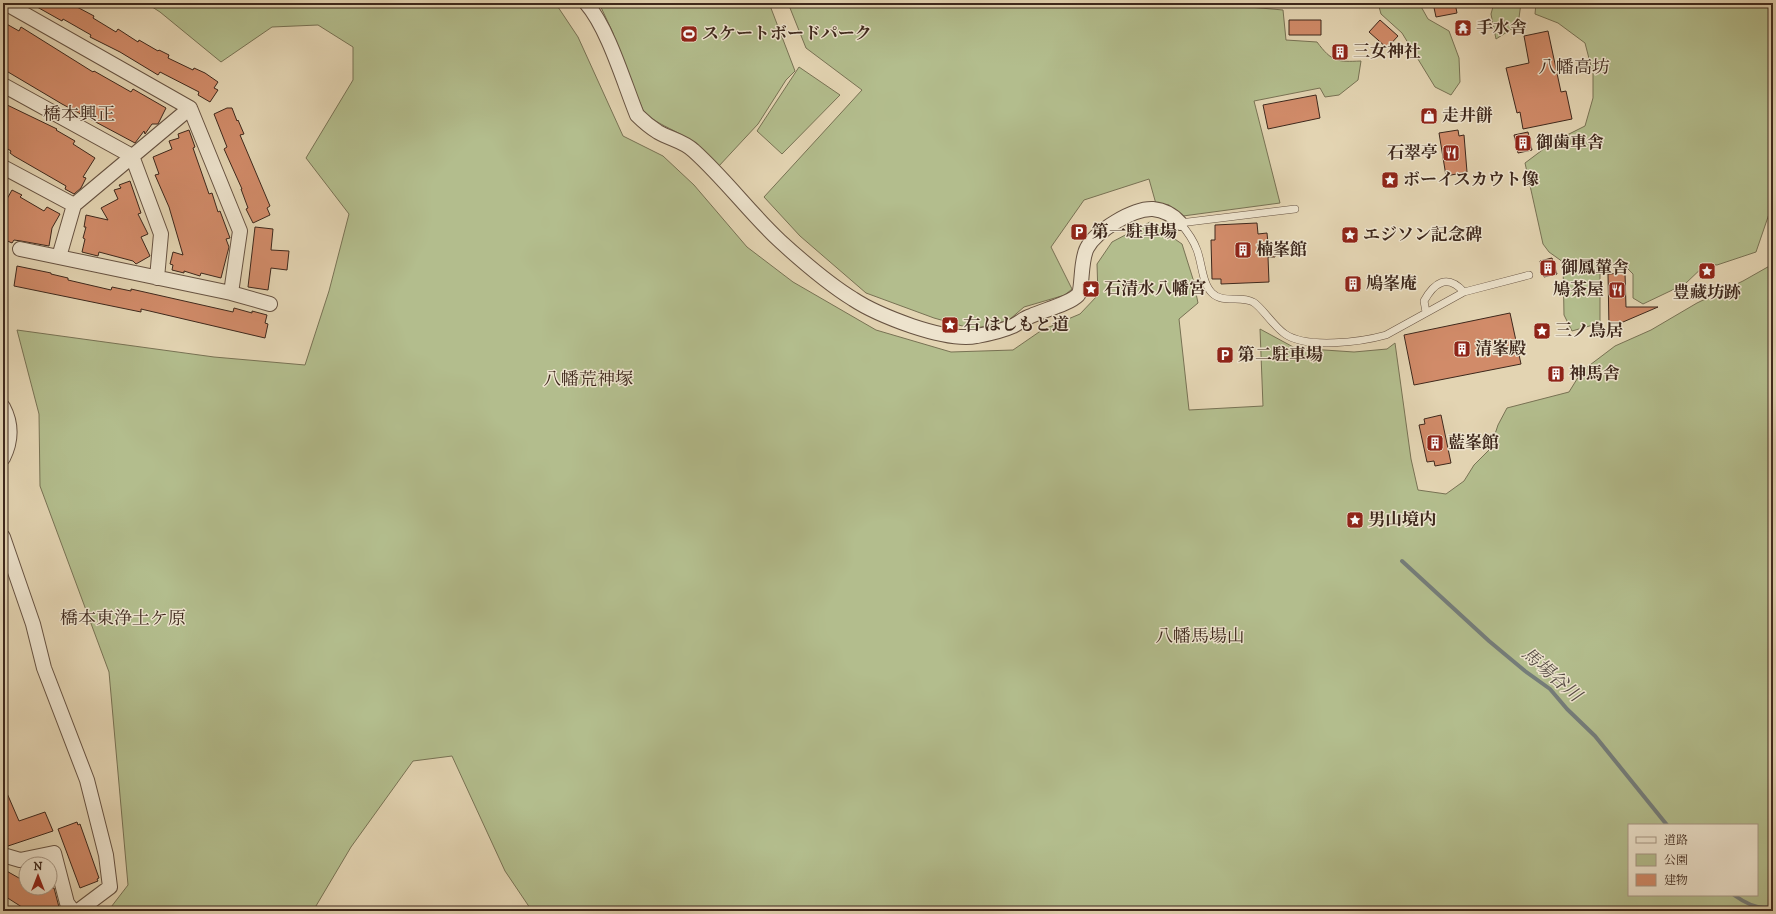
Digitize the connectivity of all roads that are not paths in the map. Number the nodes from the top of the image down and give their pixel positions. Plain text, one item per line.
1 (5, 3) edge
2 (586, 3) edge
3 (3, 85) edge
4 (190, 108) junction
5 (132, 156) junction
6 (3, 167) edge
7 (74, 205) junction
8 (1295, 209) dead end
9 (1180, 222) junction
10 (20, 249) dead end
11 (59, 257) junction
12 (1529, 275) dead end
13 (157, 278) junction
14 (1464, 292) junction
15 (231, 293) junction
16 (270, 304) dead end
17 (1426, 312) junction
18 (3, 406) edge
19 (3, 458) edge
20 (3, 537) edge
21 (3, 855) edge
22 (74, 911) edge
23 (78, 911) edge

1 - 4 street
2 - 9 street
3 - 5 street
4 - 5 street
4 - 15 street
5 - 7 street
5 - 13 street
6 - 7 street
7 - 11 street
8 - 9 lane
9 - 17 lane
10 - 11 street
11 - 13 street
12 - 14 lane
13 - 15 street
14 - 17 lane
14 - 17 lane
15 - 16 street
18 - 19 street
20 - 23 street
21 - 22 street

